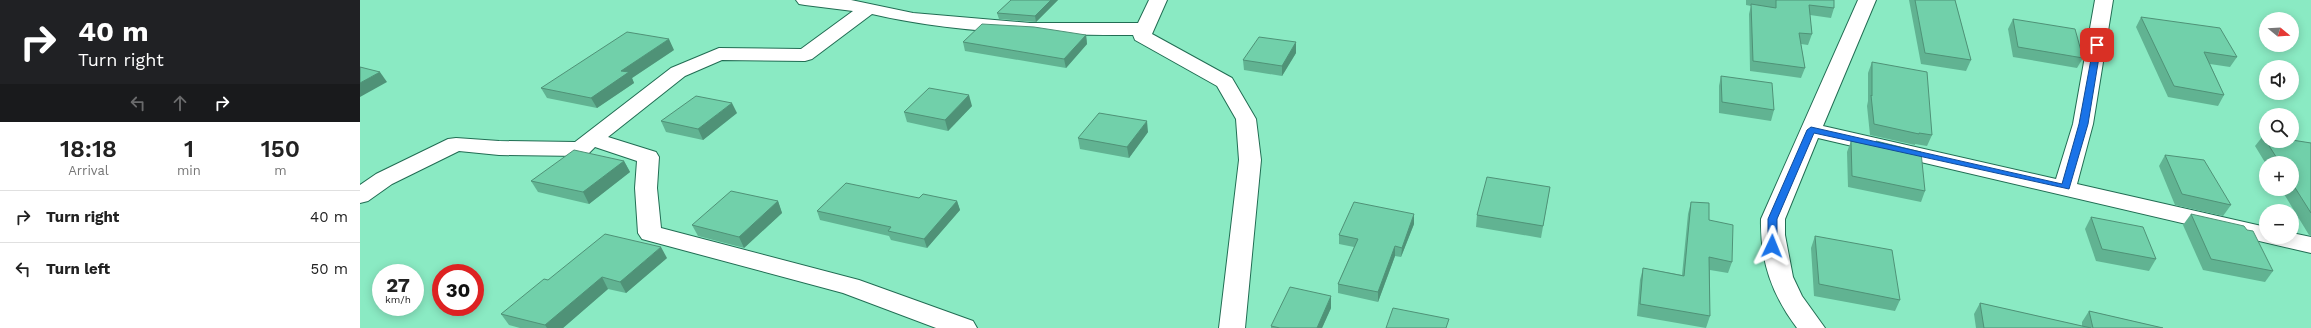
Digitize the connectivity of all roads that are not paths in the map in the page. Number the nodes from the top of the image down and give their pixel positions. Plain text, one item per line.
1 (805, 0) edge
2 (1158, 0) edge
3 (1867, 0) edge
4 (2104, 0) edge
5 (869, 8) junction
6 (1145, 29) junction
7 (1811, 130) junction
8 (591, 139) junction
9 (2065, 187) junction
10 (360, 196) edge
11 (2259, 233) edge
12 (2299, 242) edge
13 (2311, 245) edge
14 (964, 328) edge
15 (1232, 328) edge
16 (1812, 328) edge

1 - 5 street
2 - 6 street
3 - 7 street
4 - 9 street
5 - 6 street
5 - 8 street
6 - 15 street
7 - 9 street
7 - 16 street
8 - 10 street
8 - 14 street
9 - 11 street
12 - 13 street

